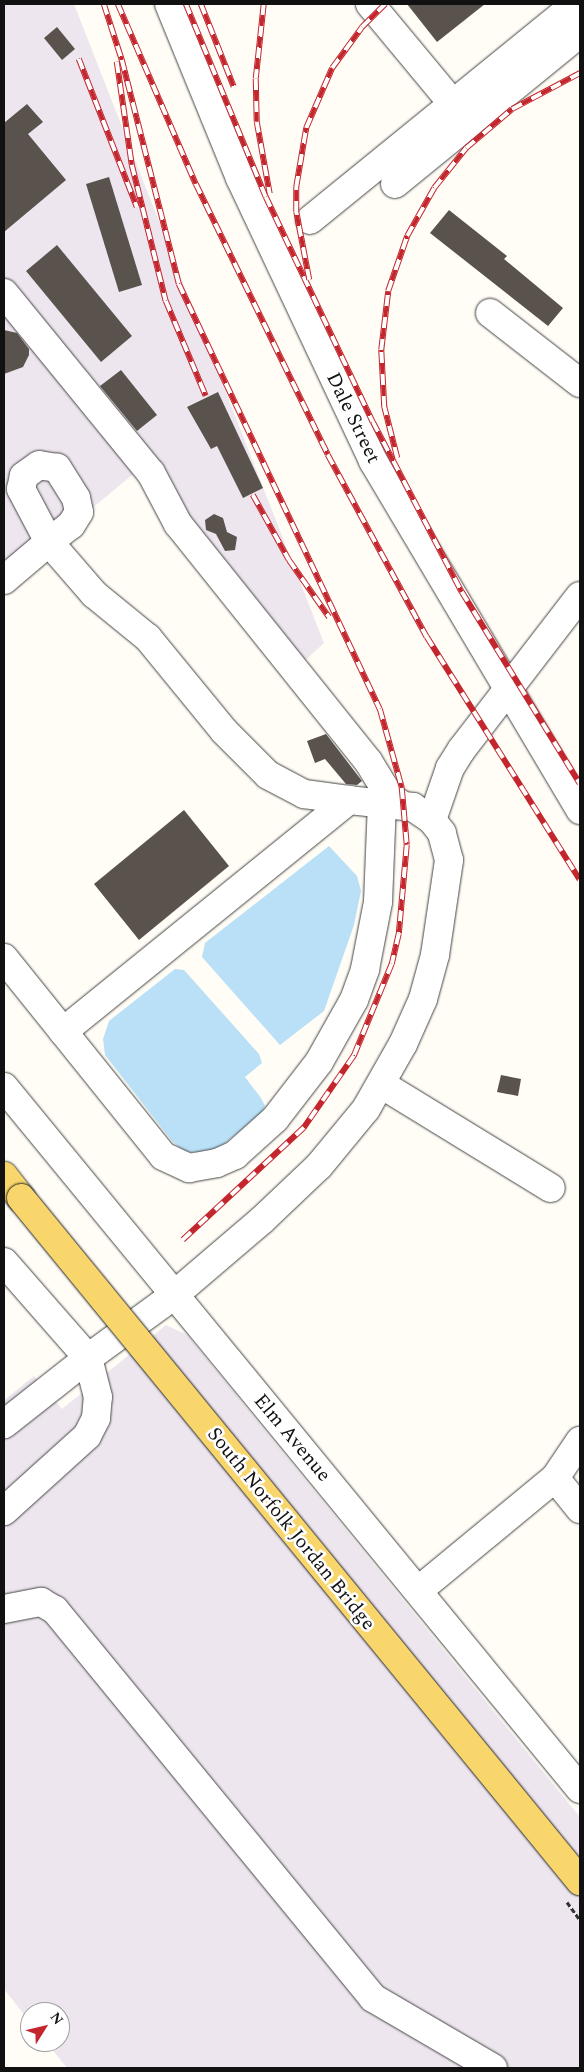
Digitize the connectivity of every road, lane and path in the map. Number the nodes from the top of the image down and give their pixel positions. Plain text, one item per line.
1 (169, 4) edge
2 (181, 4) edge
3 (370, 4) edge
4 (576, 4) edge
5 (580, 33) edge
6 (569, 49) edge
7 (187, 52) junction
8 (453, 104) junction
9 (395, 184) dead end
10 (310, 220) dead end
11 (4, 293) edge
12 (490, 313) dead end
13 (580, 383) edge
14 (4, 580) edge
15 (580, 596) edge
16 (508, 692) junction
17 (349, 800) junction
18 (390, 803) junction
19 (580, 810) edge
20 (432, 820) junction
21 (4, 958) edge
22 (63, 1032) junction
23 (380, 1084) junction
24 (4, 1087) edge
25 (4, 1176) edge
26 (551, 1188) dead end
27 (4, 1262) edge
28 (173, 1296) junction
29 (88, 1358) junction
30 (4, 1424) edge
31 (580, 1441) edge
32 (556, 1478) junction
33 (580, 1509) edge
34 (4, 1511) edge
35 (419, 1590) junction
36 (4, 1608) edge
37 (580, 1788) edge
38 (580, 1881) edge
39 (494, 2068) edge

1 - 7 street, Dale Street
2 - 7 street
3 - 8 street
4 - 8 street
5 - 6 street
6 - 9 street
7 - 16 street, Dale Street
8 - 10 street
11 - 18 street
12 - 13 street
14 - 17 street
15 - 16 street
16 - 19 street, Dale Street
16 - 20 street
17 - 18 street
17 - 22 street
18 - 20 street
18 - 22 street
20 - 23 street
21 - 22 street
23 - 26 street
23 - 28 street
24 - 28 street, Elm Avenue
25 - 38 main road, South Norfolk Jordan Bridge, bridge
27 - 29 street
28 - 29 street
28 - 35 street, Elm Avenue
29 - 30 street
29 - 34 street
31 - 32 street
32 - 33 street
32 - 35 street
35 - 37 street, Elm Avenue
36 - 39 street

